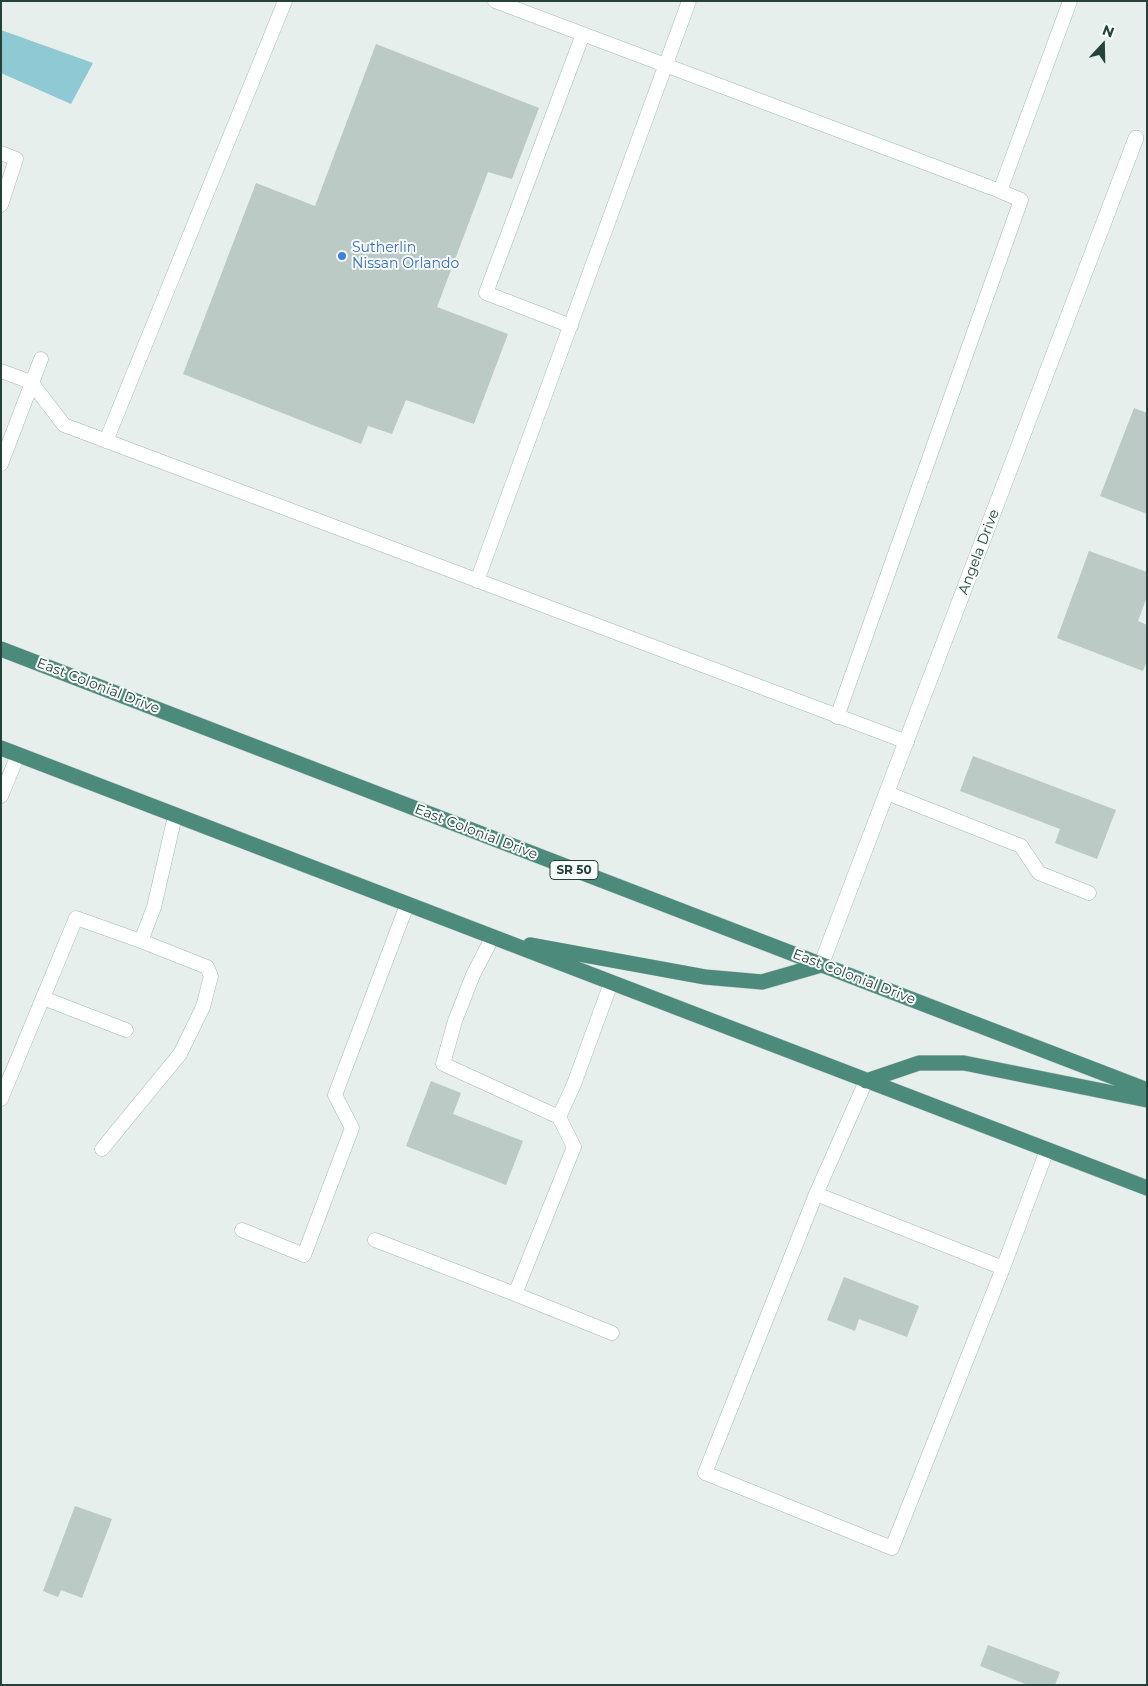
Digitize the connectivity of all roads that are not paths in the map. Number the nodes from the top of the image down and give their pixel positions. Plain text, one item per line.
1 (285, 1) edge
2 (495, 1) edge
3 (689, 1) edge
4 (1070, 1) edge
5 (583, 34) junction
6 (666, 66) junction
7 (1136, 138) dead end
8 (1, 153) edge
9 (1000, 191) junction
10 (1, 205) edge
11 (571, 326) junction
12 (41, 359) dead end
13 (1, 371) edge
14 (31, 382) junction
15 (106, 441) junction
16 (1, 464) edge
17 (477, 581) junction
18 (1, 649) edge
19 (837, 716) junction
20 (907, 742) junction
21 (1, 748) edge
22 (18, 755) junction
23 (887, 794) junction
24 (1, 796) edge
25 (175, 816) junction
26 (1089, 893) dead end
27 (407, 905) junction
28 (492, 938) junction
29 (141, 941) junction
30 (822, 965) junction
31 (611, 983) junction
32 (43, 998) junction
33 (126, 1030) dead end
34 (866, 1081) junction
35 (1147, 1090) edge
36 (1, 1099) edge
37 (1147, 1100) edge
38 (559, 1117) junction
39 (102, 1149) dead end
40 (1046, 1150) junction
41 (1147, 1188) edge
42 (816, 1194) junction
43 (242, 1230) dead end
44 (375, 1240) dead end
45 (1002, 1268) junction
46 (515, 1294) junction
47 (612, 1332) dead end

1 - 15 lane
2 - 5 lane
3 - 6 lane
4 - 9 lane
5 - 6 lane
5 - 11 lane
6 - 9 lane
6 - 11 lane
7 - 20 street, Angela Drive
8 - 10 lane
9 - 19 lane
11 - 17 lane
12 - 14 lane
13 - 14 lane
14 - 15 lane
14 - 16 lane
15 - 17 lane
17 - 19 lane
18 - 30 highway, East Colonial Drive / SR 50
19 - 20 lane
20 - 23 street, Angela Drive
21 - 22 highway
22 - 24 lane
22 - 25 highway
23 - 26 lane
23 - 30 street, Angela Drive
25 - 27 highway
25 - 29 lane
27 - 28 highway
27 - 43 lane
28 - 30 highway
28 - 31 highway
28 - 38 lane
29 - 32 lane
29 - 39 lane
30 - 35 highway, East Colonial Drive / SR 50
31 - 34 highway
31 - 38 lane
32 - 33 lane
32 - 36 lane
34 - 37 highway
34 - 40 highway
34 - 42 lane
38 - 46 lane
40 - 41 highway
40 - 45 lane
42 - 45 lane
42 - 45 lane
44 - 46 lane
46 - 47 lane

